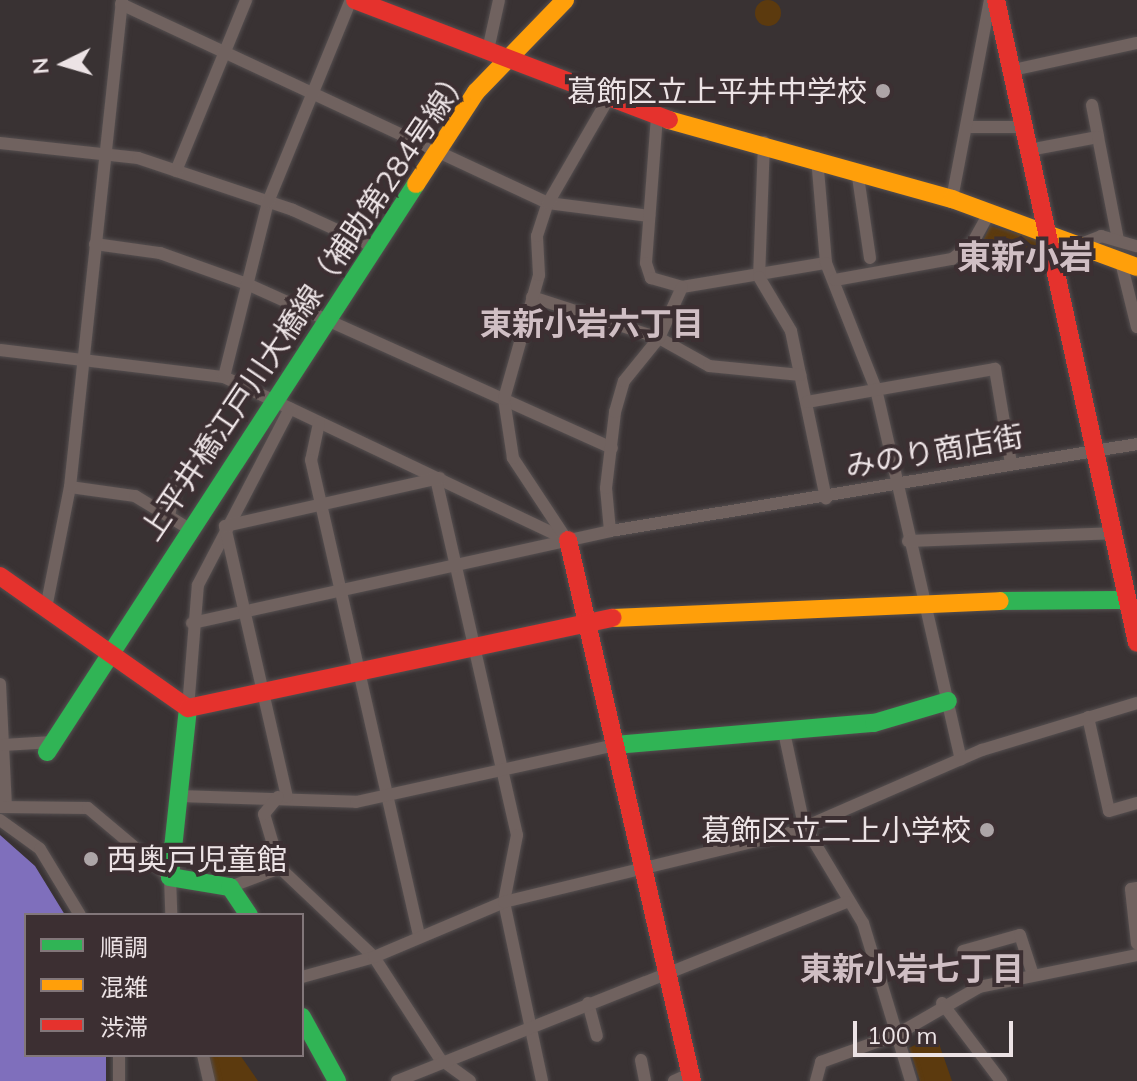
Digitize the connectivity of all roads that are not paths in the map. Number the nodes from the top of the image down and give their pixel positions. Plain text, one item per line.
1 (246, 0) edge
2 (353, 0) edge
3 (499, 0) edge
4 (565, 0) edge
5 (993, 0) edge
6 (122, 2) edge
7 (377, 4) edge
8 (1137, 43) edge
9 (225, 51) junction
10 (497, 53) junction
11 (1013, 70) junction
12 (315, 92) junction
13 (608, 99) junction
14 (1092, 105) dead end
15 (657, 116) junction
16 (966, 127) junction
17 (1023, 127) junction
18 (1098, 137) junction
19 (764, 142) junction
20 (0, 143) edge
21 (437, 148) junction
22 (1029, 150) junction
23 (105, 155) junction
24 (817, 157) junction
25 (857, 170) junction
26 (176, 171) junction
27 (952, 199) junction
28 (268, 202) junction
29 (548, 203) junction
30 (990, 211) junction
31 (649, 216) junction
32 (1046, 234) junction
33 (1118, 240) junction
34 (95, 244) junction
35 (372, 246) junction
36 (1075, 246) junction
37 (1137, 246) edge
38 (870, 258) dead end
39 (826, 263) junction
40 (1129, 265) edge
41 (759, 277) junction
42 (835, 280) junction
43 (247, 284) junction
44 (682, 287) junction
45 (532, 297) junction
46 (324, 318) junction
47 (1137, 327) edge
48 (659, 338) junction
49 (0, 350) edge
50 (83, 360) junction
51 (801, 375) junction
52 (224, 377) junction
53 (876, 389) junction
54 (271, 397) junction
55 (504, 399) junction
56 (807, 402) junction
57 (290, 408) junction
58 (319, 423) junction
59 (1137, 444) edge
60 (612, 448) junction
61 (1095, 451) junction
62 (1011, 464) junction
63 (438, 481) junction
64 (896, 481) junction
65 (176, 484) dead end
66 (70, 487) junction
67 (826, 498) junction
68 (322, 510) junction
69 (169, 516) junction
70 (225, 526) junction
71 (188, 528) junction
72 (610, 531) junction
73 (1112, 533) junction
74 (568, 540) junction
75 (908, 541) junction
76 (457, 563) junction
77 (1130, 575) edge
78 (0, 576) edge
79 (341, 589) junction
80 (1127, 600) junction
81 (923, 602) junction
82 (46, 608) junction
83 (245, 611) junction
84 (586, 619) junction
85 (1134, 621) edge
86 (192, 623) junction
87 (1137, 643) edge
88 (475, 645) junction
89 (108, 651) junction
90 (358, 671) junction
91 (0, 684) edge
92 (263, 692) junction
93 (948, 701) junction
94 (1137, 703) edge
95 (188, 708) junction
96 (1088, 717) junction
97 (784, 732) junction
98 (3, 745) junction
99 (615, 745) junction
100 (50, 747) joint
101 (961, 759) junction
102 (503, 769) junction
103 (388, 795) junction
104 (179, 796) junction
105 (283, 797) junction
106 (1137, 803) edge
107 (6, 807) edge
108 (0, 820) edge
109 (804, 825) junction
110 (24, 832) junction
111 (280, 868) junction
112 (643, 869) junction
113 (170, 877) junction
114 (230, 887) junction
115 (1137, 888) edge
116 (504, 902) junction
117 (847, 902) junction
118 (79, 913) edge
119 (171, 913) edge
120 (248, 913) edge
121 (419, 937) junction
122 (1137, 944) edge
123 (963, 951) dead end
124 (1137, 955) edge
125 (374, 957) junction
126 (1032, 971) junction
127 (668, 973) junction
128 (304, 976) edge
129 (588, 1003) junction
130 (942, 1003) junction
131 (304, 1021) edge
132 (530, 1025) junction
133 (896, 1035) junction
134 (597, 1036) dead end
135 (119, 1057) edge
136 (203, 1057) edge
137 (440, 1059) junction
138 (641, 1060) dead end
139 (685, 1079) edge
140 (119, 1081) edge
141 (209, 1081) edge
142 (337, 1081) edge
143 (397, 1081) edge
144 (470, 1081) edge
145 (542, 1081) edge
146 (645, 1081) edge
147 (816, 1081) edge
148 (911, 1081) edge
149 (1001, 1081) edge

1 - 9 street
2 - 7 street
2 - 12 street
3 - 10 street
4 - 10 street, 上平井橋江戸川大橋線（補助第284号線）
5 - 11 street
5 - 16 street
6 - 9 street
6 - 23 street
7 - 10 street
8 - 11 street
9 - 12 street
9 - 26 street
10 - 13 street
10 - 21 street, 上平井橋江戸川大橋線（補助第284号線）
11 - 17 street
12 - 21 street
12 - 28 street
13 - 15 street
13 - 29 street
14 - 18 street
15 - 19 street
15 - 31 street
16 - 17 street
16 - 27 street
17 - 22 street
18 - 22 street
18 - 33 street
19 - 24 street
19 - 41 street
20 - 23 street
21 - 29 street
21 - 35 street, 上平井橋江戸川大橋線（補助第284号線）
22 - 32 street
23 - 26 street
23 - 34 street
24 - 25 street
24 - 39 street
25 - 27 street
25 - 38 street
26 - 28 street
27 - 30 street
28 - 35 street
28 - 43 street
29 - 31 street
29 - 45 street
30 - 32 street
30 - 42 street
31 - 44 street
32 - 36 street
32 - 61 street
33 - 36 street
33 - 37 street
34 - 43 street
34 - 50 street
35 - 46 street, 上平井橋江戸川大橋線（補助第284号線）
36 - 40 street
39 - 41 street
39 - 42 street
40 - 47 street
41 - 44 street
41 - 51 street
42 - 53 street
43 - 46 street
43 - 52 street
44 - 48 street
45 - 48 street
45 - 55 street
46 - 54 street, 上平井橋江戸川大橋線（補助第284号線）
46 - 55 street
48 - 51 street
48 - 60 street
49 - 50 street
50 - 52 street
50 - 66 street
51 - 56 street
52 - 54 street
53 - 56 street
53 - 62 street
53 - 64 street
54 - 57 street
54 - 71 street, 上平井橋江戸川大橋線（補助第284号線）
55 - 60 street
55 - 74 street
56 - 67 street
57 - 58 street
57 - 70 street
58 - 63 street
58 - 68 street
59 - 61 street, みのり商店街
60 - 72 street
61 - 62 street, みのり商店街
61 - 73 street
62 - 64 street, みのり商店街
63 - 68 street
63 - 74 street
63 - 76 street
64 - 67 street, みのり商店街
64 - 75 street
65 - 69 street
66 - 69 street
66 - 82 street
67 - 72 street, みのり商店街
68 - 70 street
68 - 79 street
69 - 71 street
70 - 83 street
70 - 86 street
71 - 89 street, 上平井橋江戸川大橋線（補助第284号線）
72 - 74 street, みのり商店街
73 - 75 street
73 - 77 street
74 - 76 street, みのり商店街
74 - 84 street
75 - 81 street
76 - 79 street, みのり商店街
76 - 88 street
77 - 80 street
78 - 82 street
79 - 83 street, みのり商店街
79 - 90 street
80 - 81 street
80 - 85 street
81 - 84 street
81 - 93 street
82 - 89 street
83 - 86 street, みのり商店街
83 - 92 street
84 - 88 street
84 - 99 street
85 - 87 street
86 - 95 street
88 - 90 street
88 - 102 street
89 - 95 street
89 - 100 street, 上平井橋江戸川大橋線（補助第284号線）
90 - 92 street
90 - 103 street
91 - 98 street
92 - 95 street
92 - 105 street
93 - 97 street
93 - 101 street
94 - 96 street
95 - 104 street
96 - 101 street
96 - 106 street
97 - 99 street
97 - 109 street
98 - 100 street
98 - 107 street
99 - 102 street
99 - 112 street
101 - 109 street
102 - 103 street
102 - 116 street
103 - 105 street
103 - 121 street
104 - 105 street
104 - 113 street
105 - 111 street
107 - 110 street
107 - 113 street
108 - 110 street
109 - 112 street
109 - 117 street
110 - 118 street
111 - 114 street
111 - 125 street
112 - 116 street
112 - 127 street
113 - 114 street
113 - 119 street
114 - 120 street
115 - 122 street
116 - 121 street
116 - 132 street
117 - 127 street
117 - 133 street
121 - 125 street
123 - 126 street
124 - 126 street
125 - 128 street
125 - 137 street
126 - 130 street
127 - 129 street
127 - 139 street
129 - 132 street
129 - 134 street
130 - 133 street
130 - 149 street
131 - 142 street
132 - 137 street
132 - 145 street
133 - 147 street
133 - 148 street
135 - 140 street
136 - 141 street
137 - 143 street
137 - 144 street
138 - 146 street

